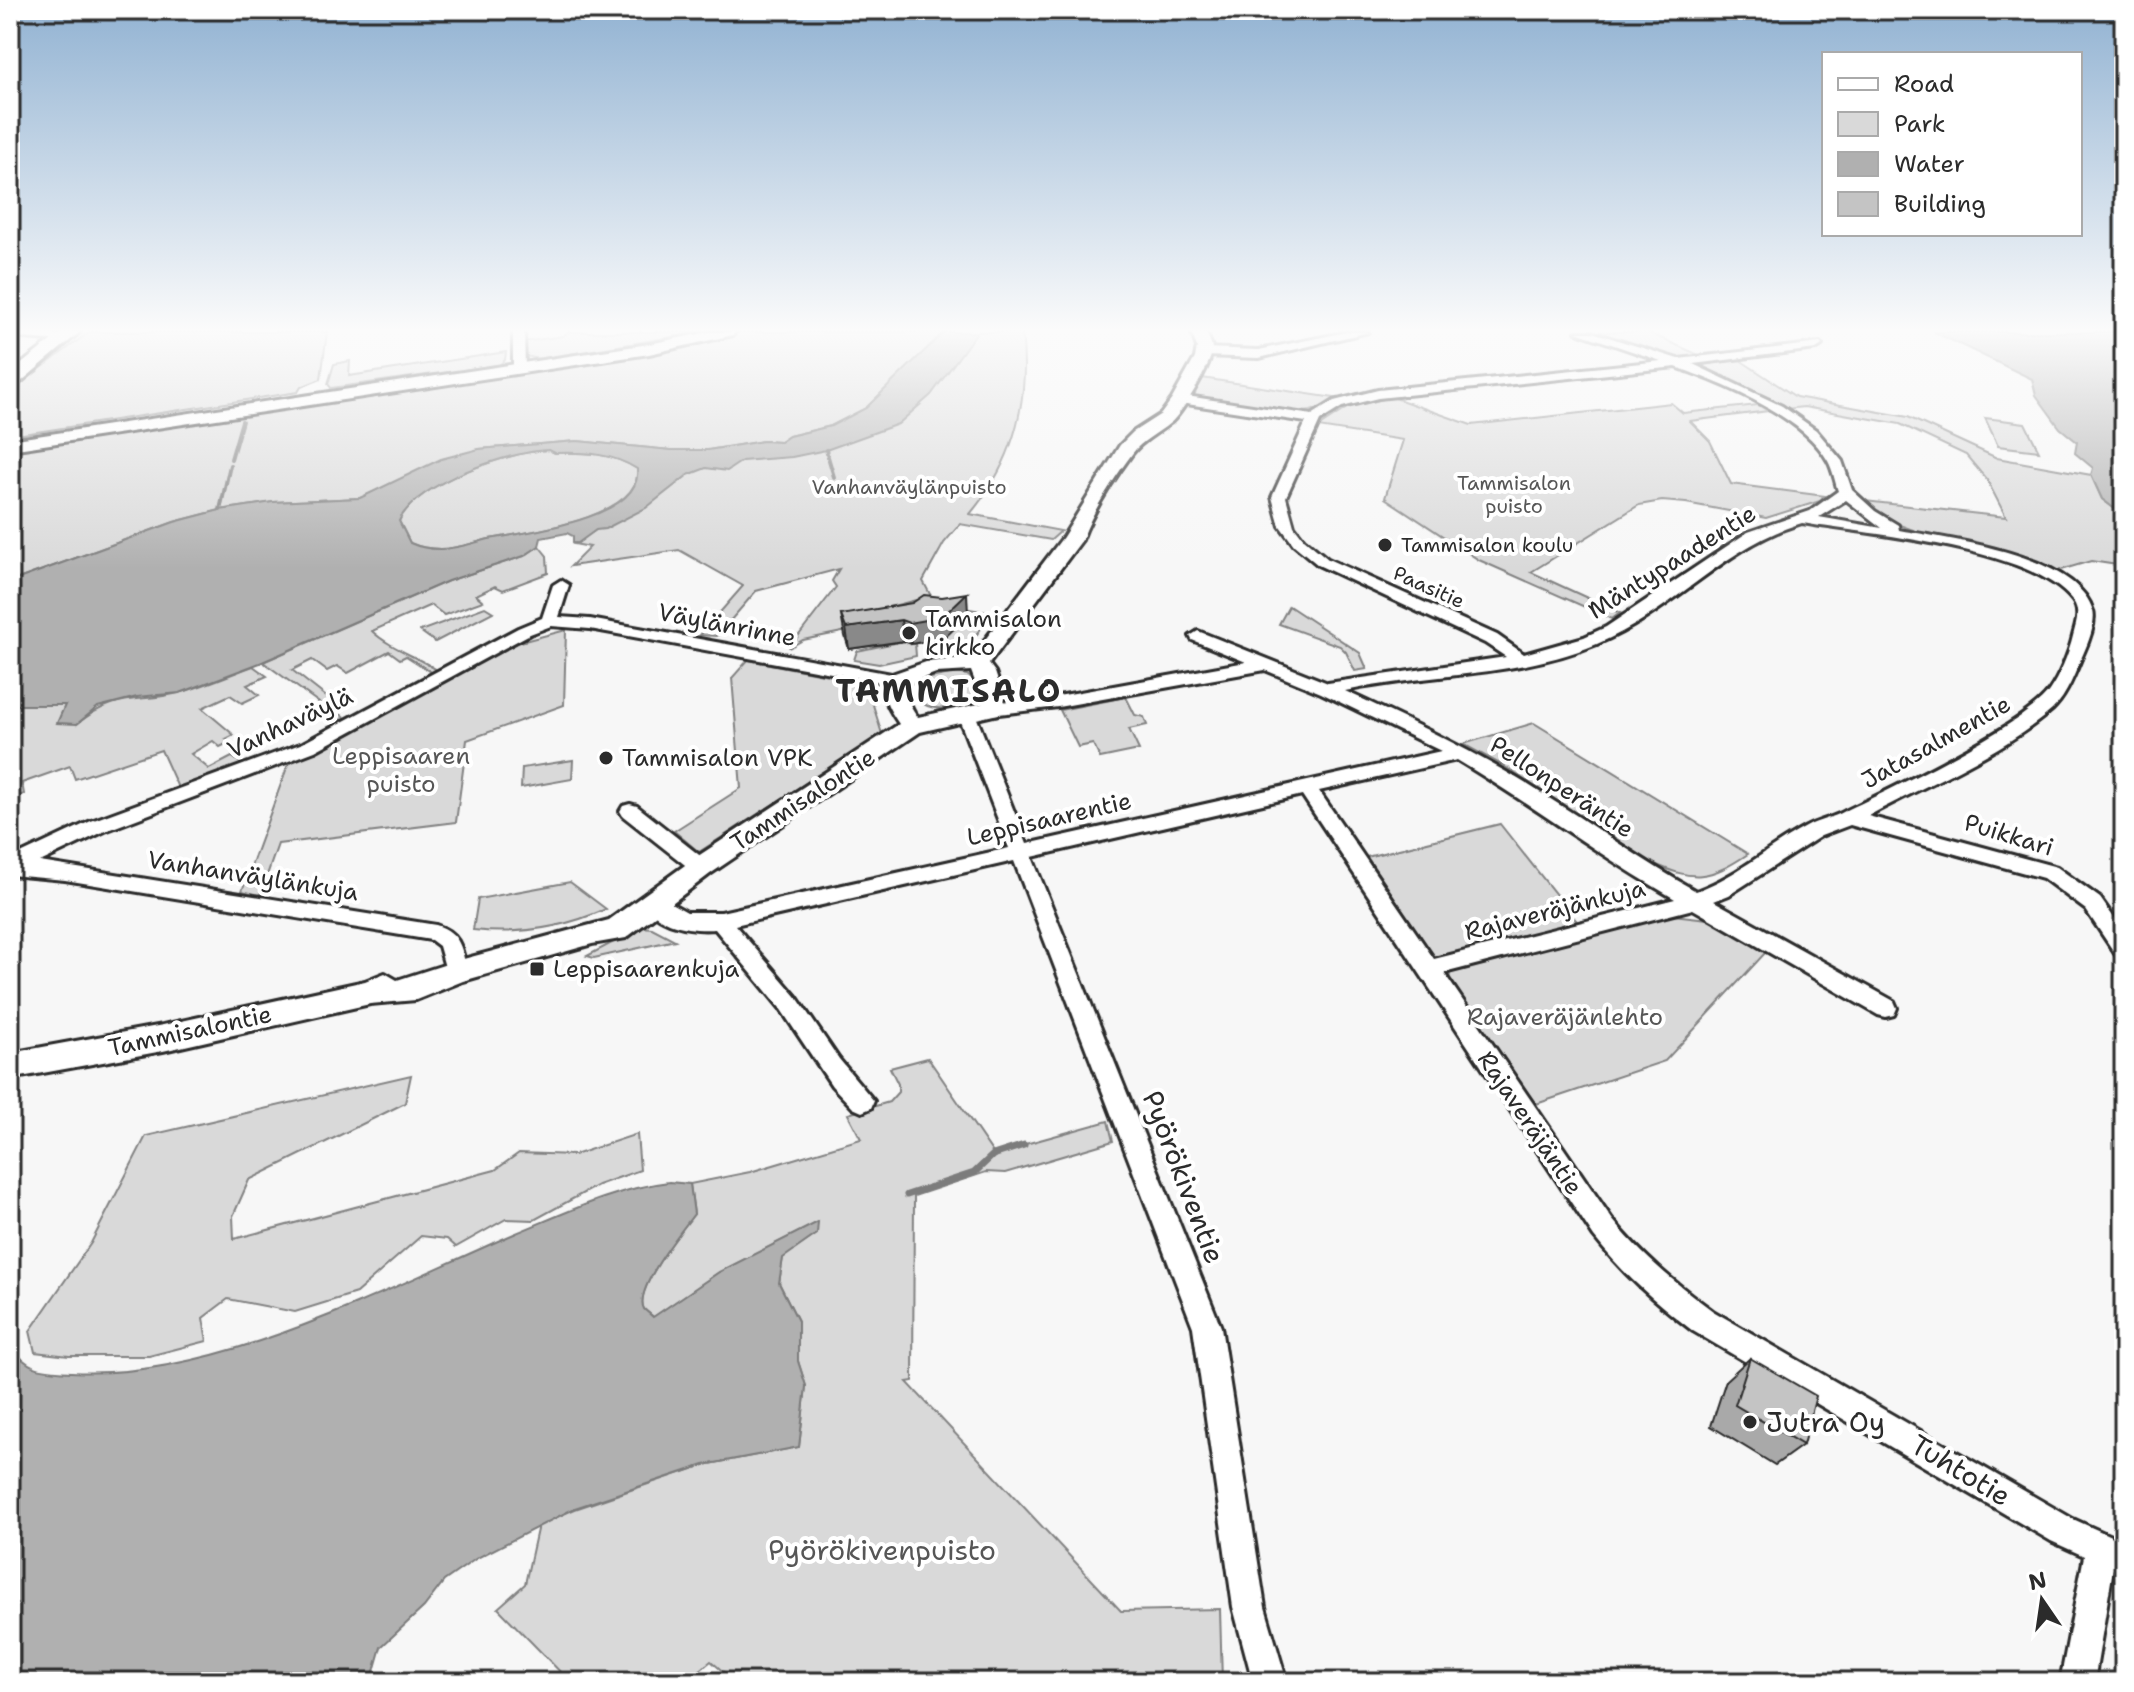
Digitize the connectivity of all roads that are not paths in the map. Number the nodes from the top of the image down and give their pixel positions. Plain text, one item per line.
1 (238, 411) edge
2 (1172, 411) edge
3 (1260, 411) edge
4 (1327, 411) edge
5 (1779, 411) edge
6 (1314, 419) junction
7 (10, 445) edge
8 (1845, 492) junction
9 (1799, 518) junction
10 (1907, 536) junction
11 (561, 585) dead end
12 (549, 621) junction
13 (1198, 636) dead end
14 (1520, 659) junction
15 (977, 665) junction
16 (1263, 665) junction
17 (897, 680) junction
18 (1327, 689) junction
19 (990, 709) junction
20 (967, 716) junction
21 (913, 726) junction
22 (1460, 753) junction
23 (1306, 787) junction
24 (630, 811) dead end
25 (1849, 818) junction
26 (1022, 852) junction
27 (701, 867) junction
28 (11, 869) edge
29 (653, 901) junction
30 (1696, 901) junction
31 (721, 920) junction
32 (2124, 949) edge
33 (1427, 969) junction
34 (456, 972) junction
35 (1886, 1008) dead end
36 (10, 1066) edge
37 (862, 1101) dead end
38 (1660, 1289) joint
39 (2112, 1553) edge
40 (1270, 1682) edge
41 (2077, 1682) edge

1 - 7 street
2 - 15 street
3 - 6 street
4 - 6 street
5 - 8 street
6 - 14 street, Paasitie
8 - 9 street, Mäntypaadentie
8 - 10 street
9 - 10 street, Jatasalmentie
9 - 14 street, Mäntypaadentie
10 - 25 street, Jatasalmentie
11 - 12 street
12 - 17 street, Väylänrinne
12 - 28 street, Vanhaväylä
13 - 16 street, Pellonperäntie
14 - 18 street, Mäntypaadentie
15 - 17 street
15 - 19 street
16 - 18 street, Pellonperäntie
16 - 19 street
17 - 21 street
18 - 22 street, Pellonperäntie
19 - 20 street
20 - 21 street
20 - 26 street, Pyörökiventie
21 - 27 street, Tammisalontie
22 - 23 street, Leppisaarentie
22 - 30 street, Pellonperäntie
23 - 26 street, Leppisaarentie
23 - 33 street, Rajaveräjäntie
24 - 27 street
25 - 30 street, Jatasalmentie
25 - 32 street, Puikkari
26 - 31 street, Leppisaarentie
26 - 40 street, Pyörökiventie
27 - 29 street, Tammisalontie
28 - 34 street, Vanhanväylänkuja
29 - 31 street, Leppisaarentie
29 - 34 street, Tammisalontie
30 - 33 street, Rajaveräjänkuja
30 - 35 street, Pellonperäntie
31 - 37 street
33 - 38 street, Rajaveräjäntie
34 - 36 street, Tammisalontie
38 - 39 street, Tuhtotie
39 - 41 street

